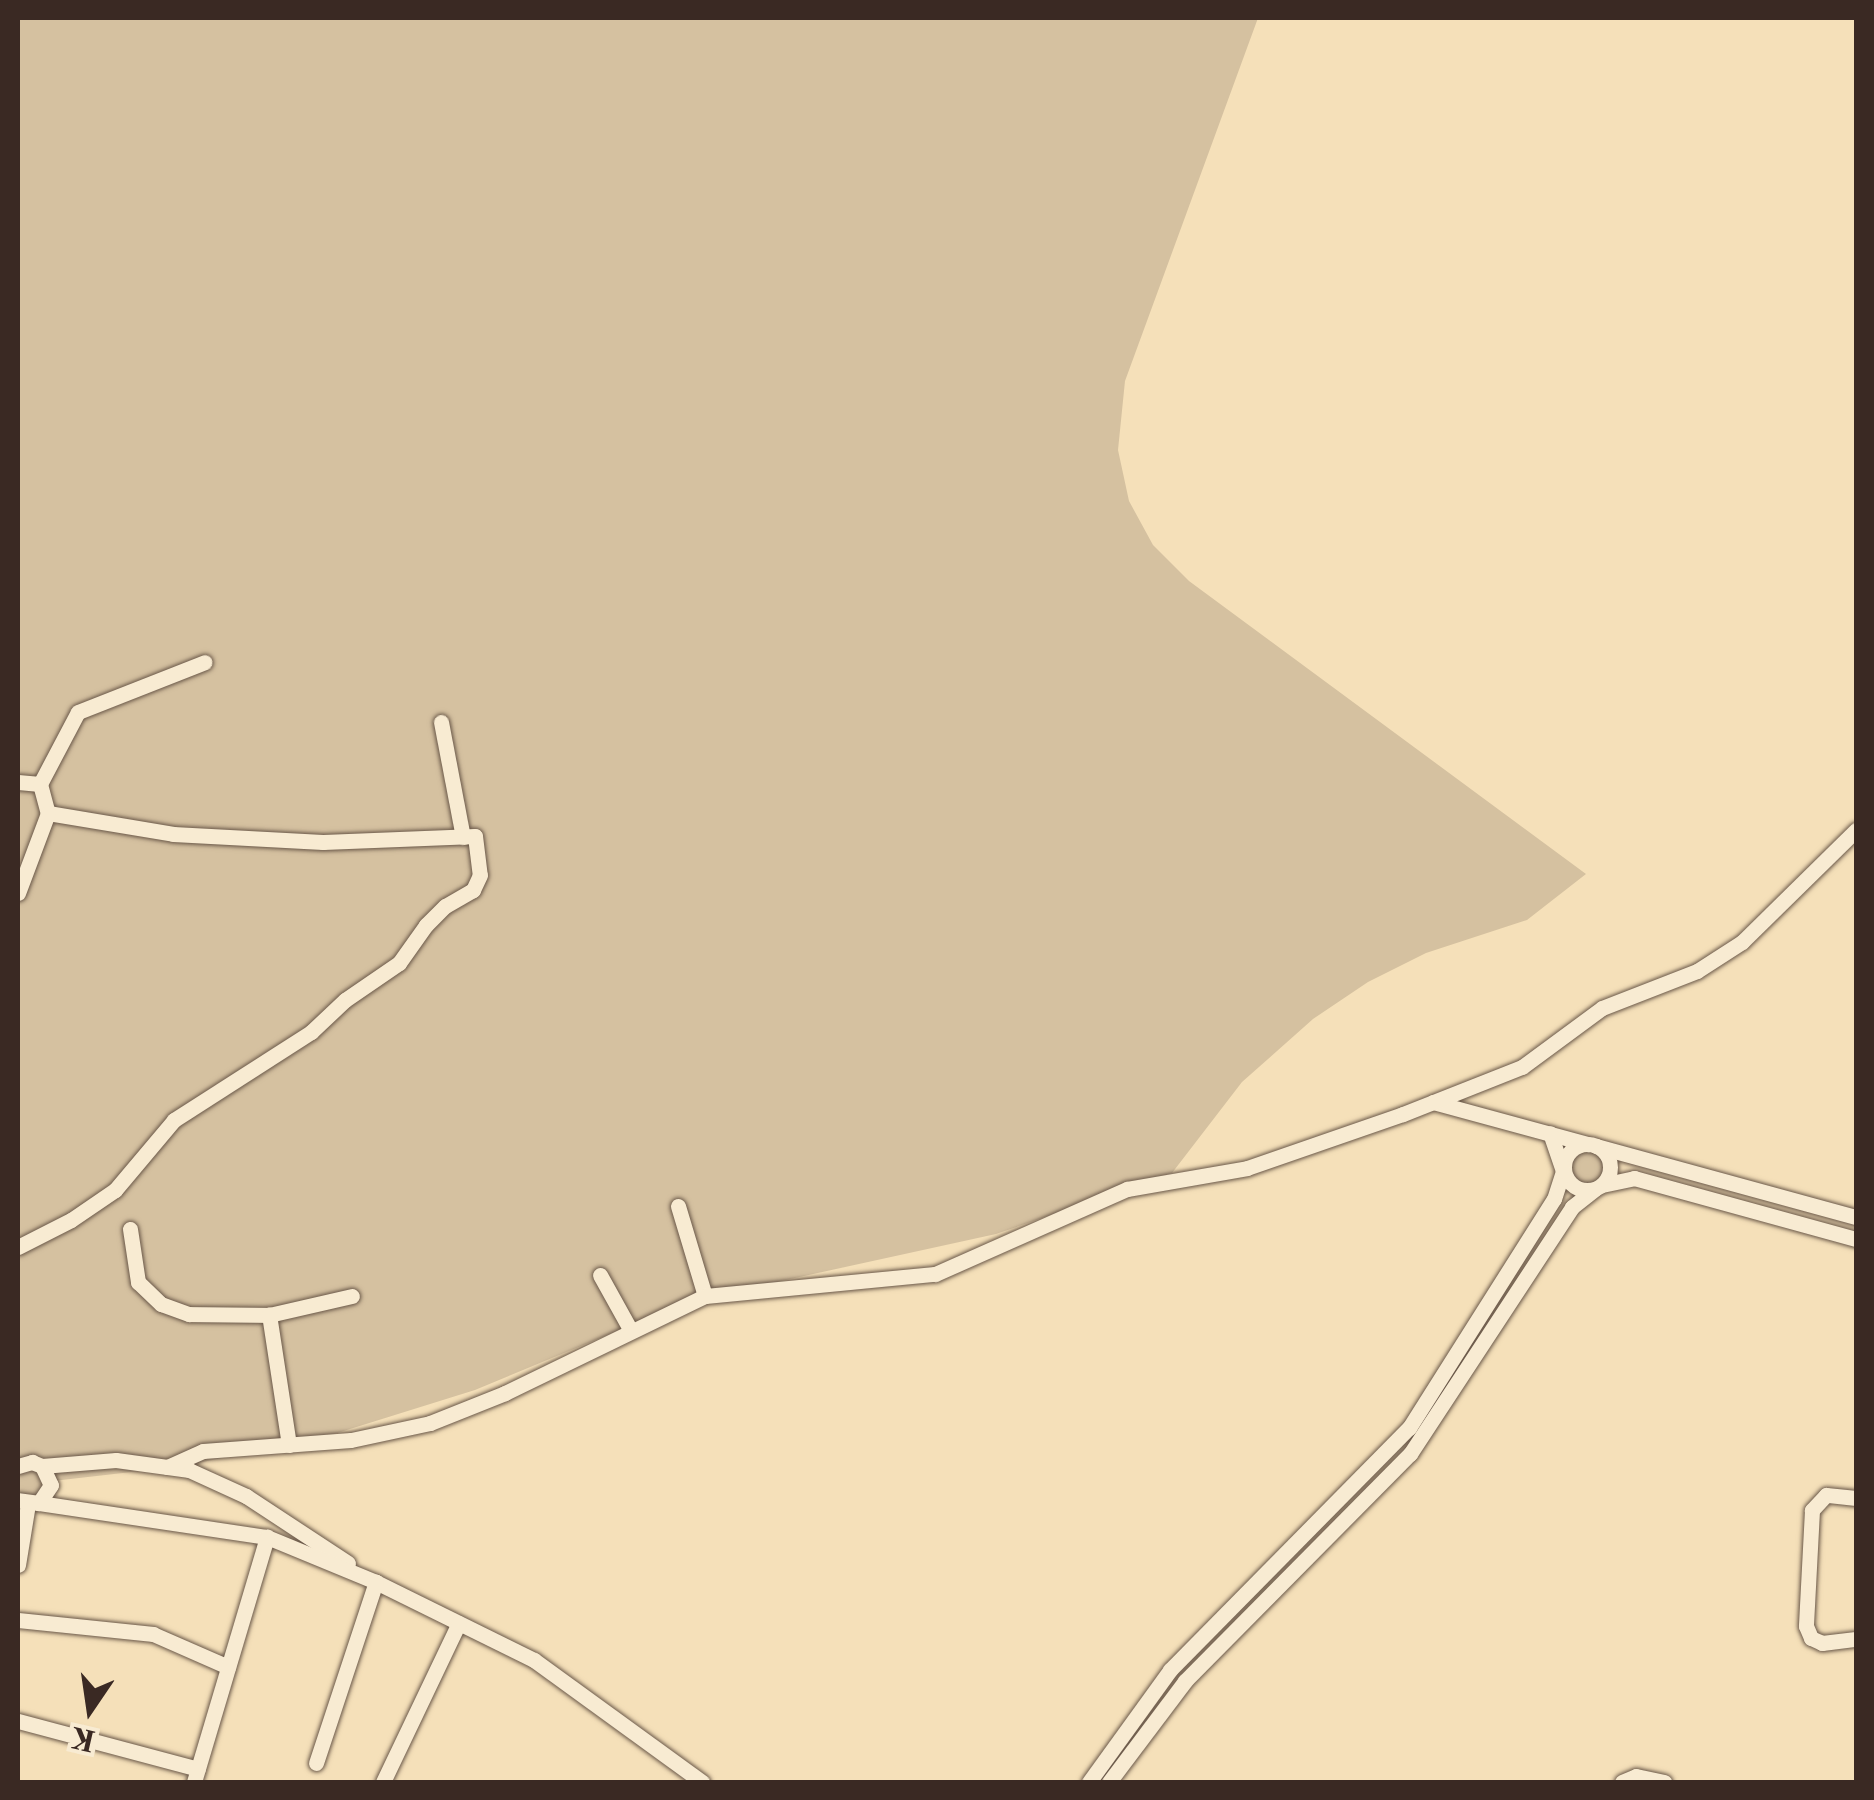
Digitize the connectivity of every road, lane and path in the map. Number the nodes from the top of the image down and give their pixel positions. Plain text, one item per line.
1 (204, 662) dead end
2 (441, 722) dead end
3 (18, 782) edge
4 (40, 784) junction
5 (48, 813) junction
6 (1856, 830) edge
7 (463, 837) junction
8 (18, 893) edge
9 (1433, 1102) junction
10 (1550, 1133) junction
11 (1592, 1145) junction
12 (1563, 1171) junction
13 (1599, 1187) junction
14 (678, 1206) dead end
15 (1856, 1217) edge
16 (130, 1229) dead end
17 (1856, 1239) edge
18 (18, 1247) edge
19 (600, 1275) dead end
20 (352, 1296) dead end
21 (705, 1296) junction
22 (269, 1316) junction
23 (631, 1331) junction
24 (288, 1445) junction
25 (18, 1466) edge
26 (42, 1466) junction
27 (166, 1467) junction
28 (1856, 1498) edge
29 (28, 1502) edge
30 (267, 1537) junction
31 (18, 1565) edge
32 (376, 1582) junction
33 (18, 1620) edge
34 (459, 1623) junction
35 (1856, 1639) edge
36 (228, 1666) junction
37 (18, 1721) edge
38 (316, 1762) dead end
39 (196, 1776) edge
40 (383, 1782) edge
41 (702, 1782) edge
42 (1088, 1782) edge
43 (1110, 1782) edge
44 (1622, 1782) edge
45 (1664, 1782) edge

1 - 4 street
2 - 7 street
3 - 4 street
4 - 5 street
5 - 7 street
5 - 8 street
6 - 9 street
7 - 18 street
9 - 10 street
9 - 21 street
10 - 11 street
10 - 12 street
11 - 12 street
11 - 13 street
11 - 15 street
12 - 13 street
12 - 42 street
13 - 17 street
13 - 43 street
14 - 21 street
16 - 22 street
19 - 23 street
20 - 22 street
21 - 23 street
22 - 24 street
23 - 24 street
24 - 27 street
25 - 26 street
26 - 27 street
26 - 29 street
27 - 32 street
28 - 35 street
29 - 30 street
29 - 31 street
30 - 32 street
30 - 36 street
32 - 34 street
32 - 38 street
33 - 36 street
34 - 40 street
34 - 41 street
36 - 39 street
37 - 39 street
44 - 45 street

